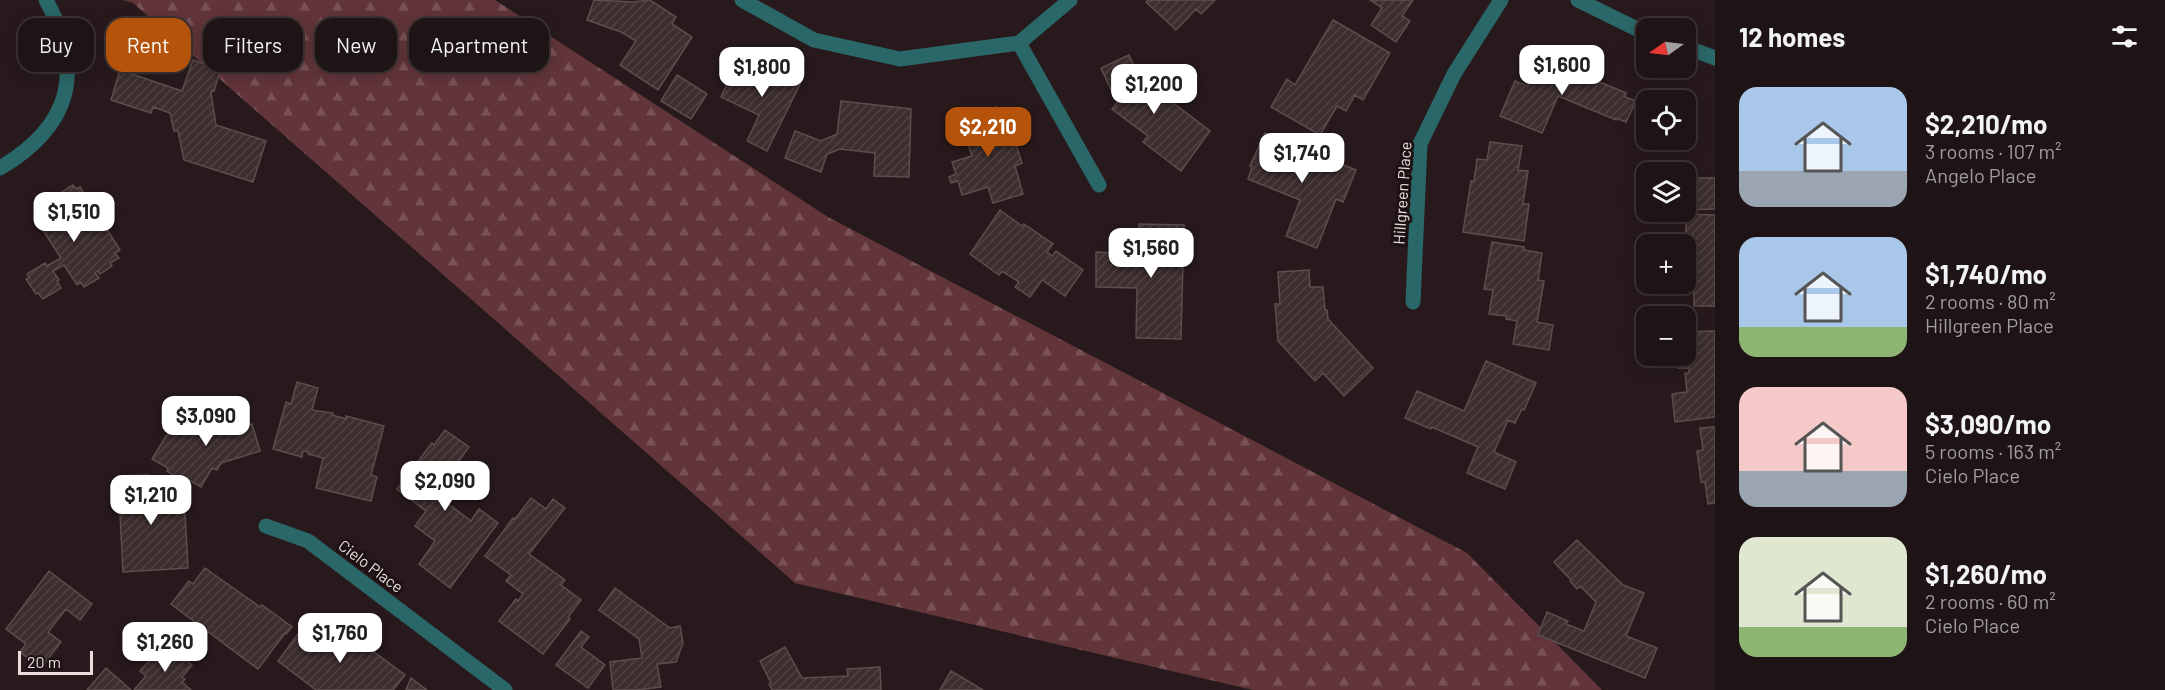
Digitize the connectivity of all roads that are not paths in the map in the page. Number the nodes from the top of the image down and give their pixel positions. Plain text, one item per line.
1 (46, 0) edge
2 (742, 0) edge
3 (1070, 0) edge
4 (1501, 0) edge
5 (1578, 0) edge
6 (1636, 29) edge
7 (1019, 44) junction
8 (1696, 51) edge
9 (1715, 58) edge
10 (0, 168) edge
11 (1099, 185) dead end
12 (1413, 302) dead end
13 (266, 526) dead end
14 (505, 690) edge

1 - 10 street
2 - 7 street
3 - 7 street
4 - 12 street, Hillgreen Place
5 - 6 street
7 - 11 street
8 - 9 street
13 - 14 street, Cielo Place

